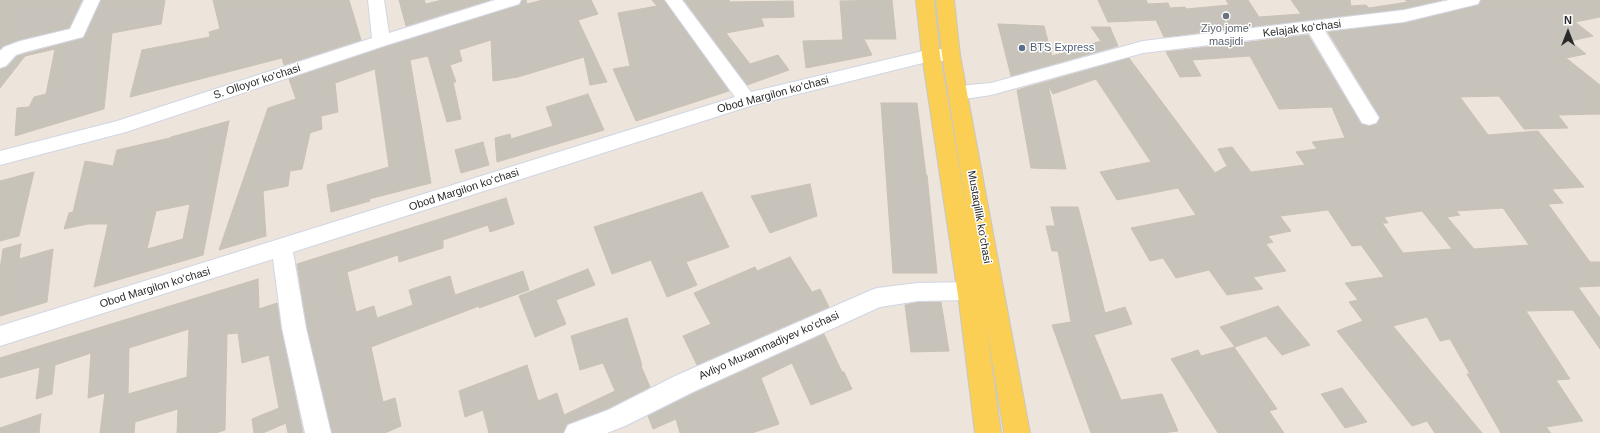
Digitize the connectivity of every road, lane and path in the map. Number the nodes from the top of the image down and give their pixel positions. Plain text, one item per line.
1 (92, 0) edge
2 (376, 0) edge
3 (512, 0) edge
4 (673, 0) edge
5 (925, 0) edge
6 (945, 0) edge
7 (1472, 0) edge
8 (1315, 28) junction
9 (381, 41) junction
10 (941, 55) junction
11 (0, 62) edge
12 (958, 93) junction
13 (747, 100) junction
14 (1369, 118) dead end
15 (0, 158) edge
16 (282, 248) junction
17 (969, 291) junction
18 (0, 336) edge
19 (318, 433) edge
20 (577, 433) edge
21 (988, 433) edge
22 (1017, 433) edge

1 - 11 street
2 - 9 street
3 - 9 street, S. Olloyor ko'chasi
4 - 13 street
5 - 10 main road, Mustaqillik koʻchasi
6 - 10 main road, Mustaqillik koʻchasi
7 - 8 street, Kelajak koʻchasi
8 - 12 street, Kelajak koʻchasi
8 - 14 street
9 - 15 street, S. Olloyor ko'chasi
10 - 12 main road, Mustaqillik koʻchasi
10 - 13 street, Obod Margilon koʻchasi
10 - 17 main road, Mustaqillik koʻchasi
12 - 22 main road, Mustaqillik koʻchasi
13 - 16 street, Obod Margilon koʻchasi
16 - 18 street, Obod Margilon koʻchasi
16 - 19 street
17 - 20 street, Avliyo Muxammadiyev koʻchasi
17 - 21 main road, Mustaqillik koʻchasi

